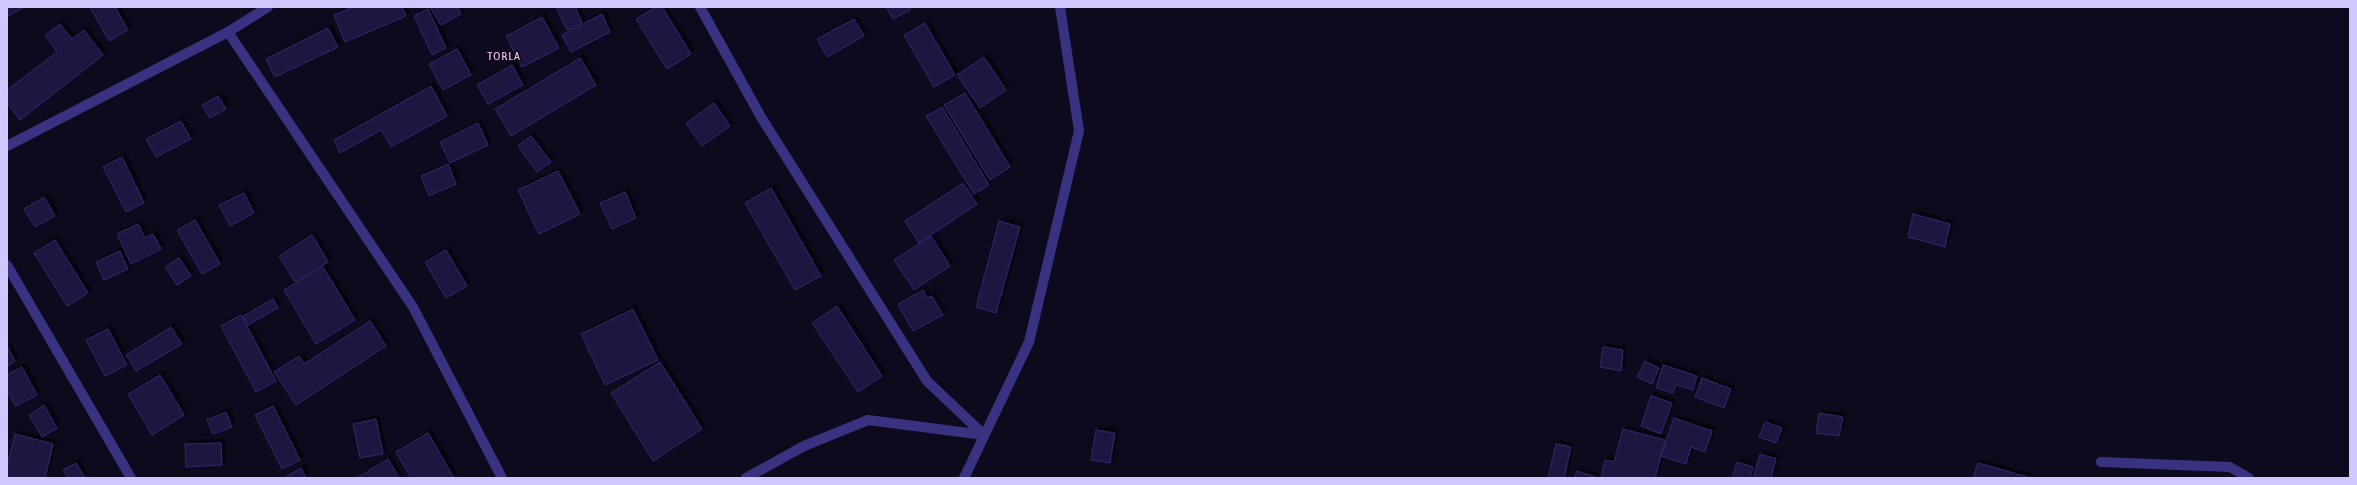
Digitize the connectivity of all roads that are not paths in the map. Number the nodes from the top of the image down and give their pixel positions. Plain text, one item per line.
1 (268, 7) edge
2 (700, 7) edge
3 (1060, 7) edge
4 (228, 32) junction
5 (7, 146) edge
6 (7, 265) edge
7 (984, 435) junction
8 (2101, 462) dead end
9 (131, 478) edge
10 (502, 478) edge
11 (746, 478) edge
12 (964, 478) edge
13 (2249, 478) edge

1 - 4 street
2 - 7 street
3 - 7 street
4 - 5 street
4 - 10 street
6 - 9 street
7 - 11 street
7 - 12 street
8 - 13 street

